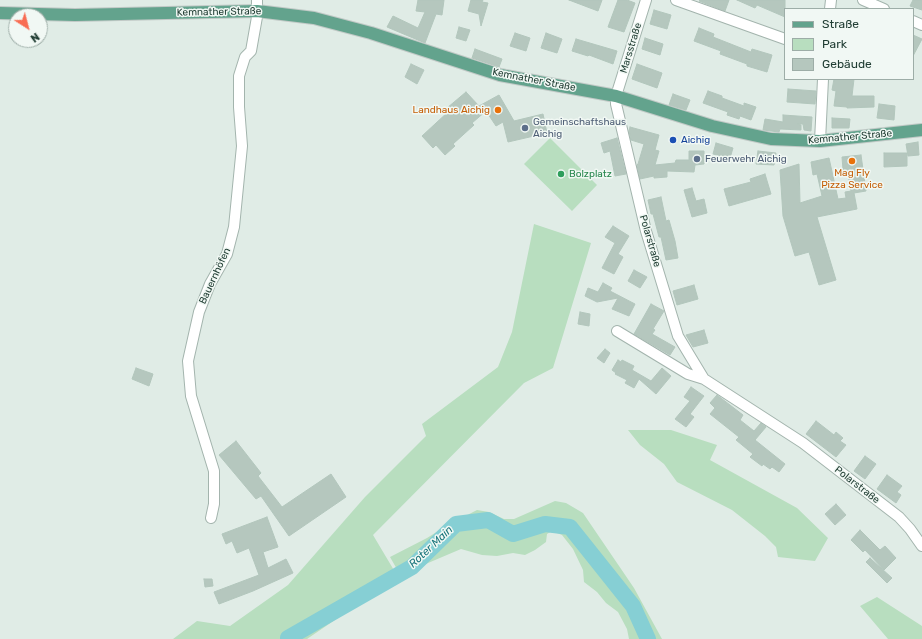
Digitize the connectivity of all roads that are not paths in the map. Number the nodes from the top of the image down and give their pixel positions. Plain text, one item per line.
1 (646, 0) edge
2 (676, 0) edge
3 (863, 0) edge
4 (257, 5) edge
5 (882, 8) edge
6 (0, 13) edge
7 (784, 39) edge
8 (823, 80) edge
9 (616, 96) junction
10 (922, 130) edge
11 (820, 142) junction
12 (617, 331) dead end
13 (704, 379) junction
14 (211, 518) dead end
15 (922, 546) edge

1 - 9 street, Marsstraße
2 - 7 street
3 - 5 street
4 - 6 main road, Kemnather Straße
4 - 9 main road, Kemnather Straße
4 - 14 street, Bauernhöfen
8 - 11 street
9 - 11 main road, Kemnather Straße
9 - 13 street, Polarstraße
10 - 11 main road, Kemnather Straße
12 - 13 street, Polarstraße
13 - 15 street, Polarstraße

